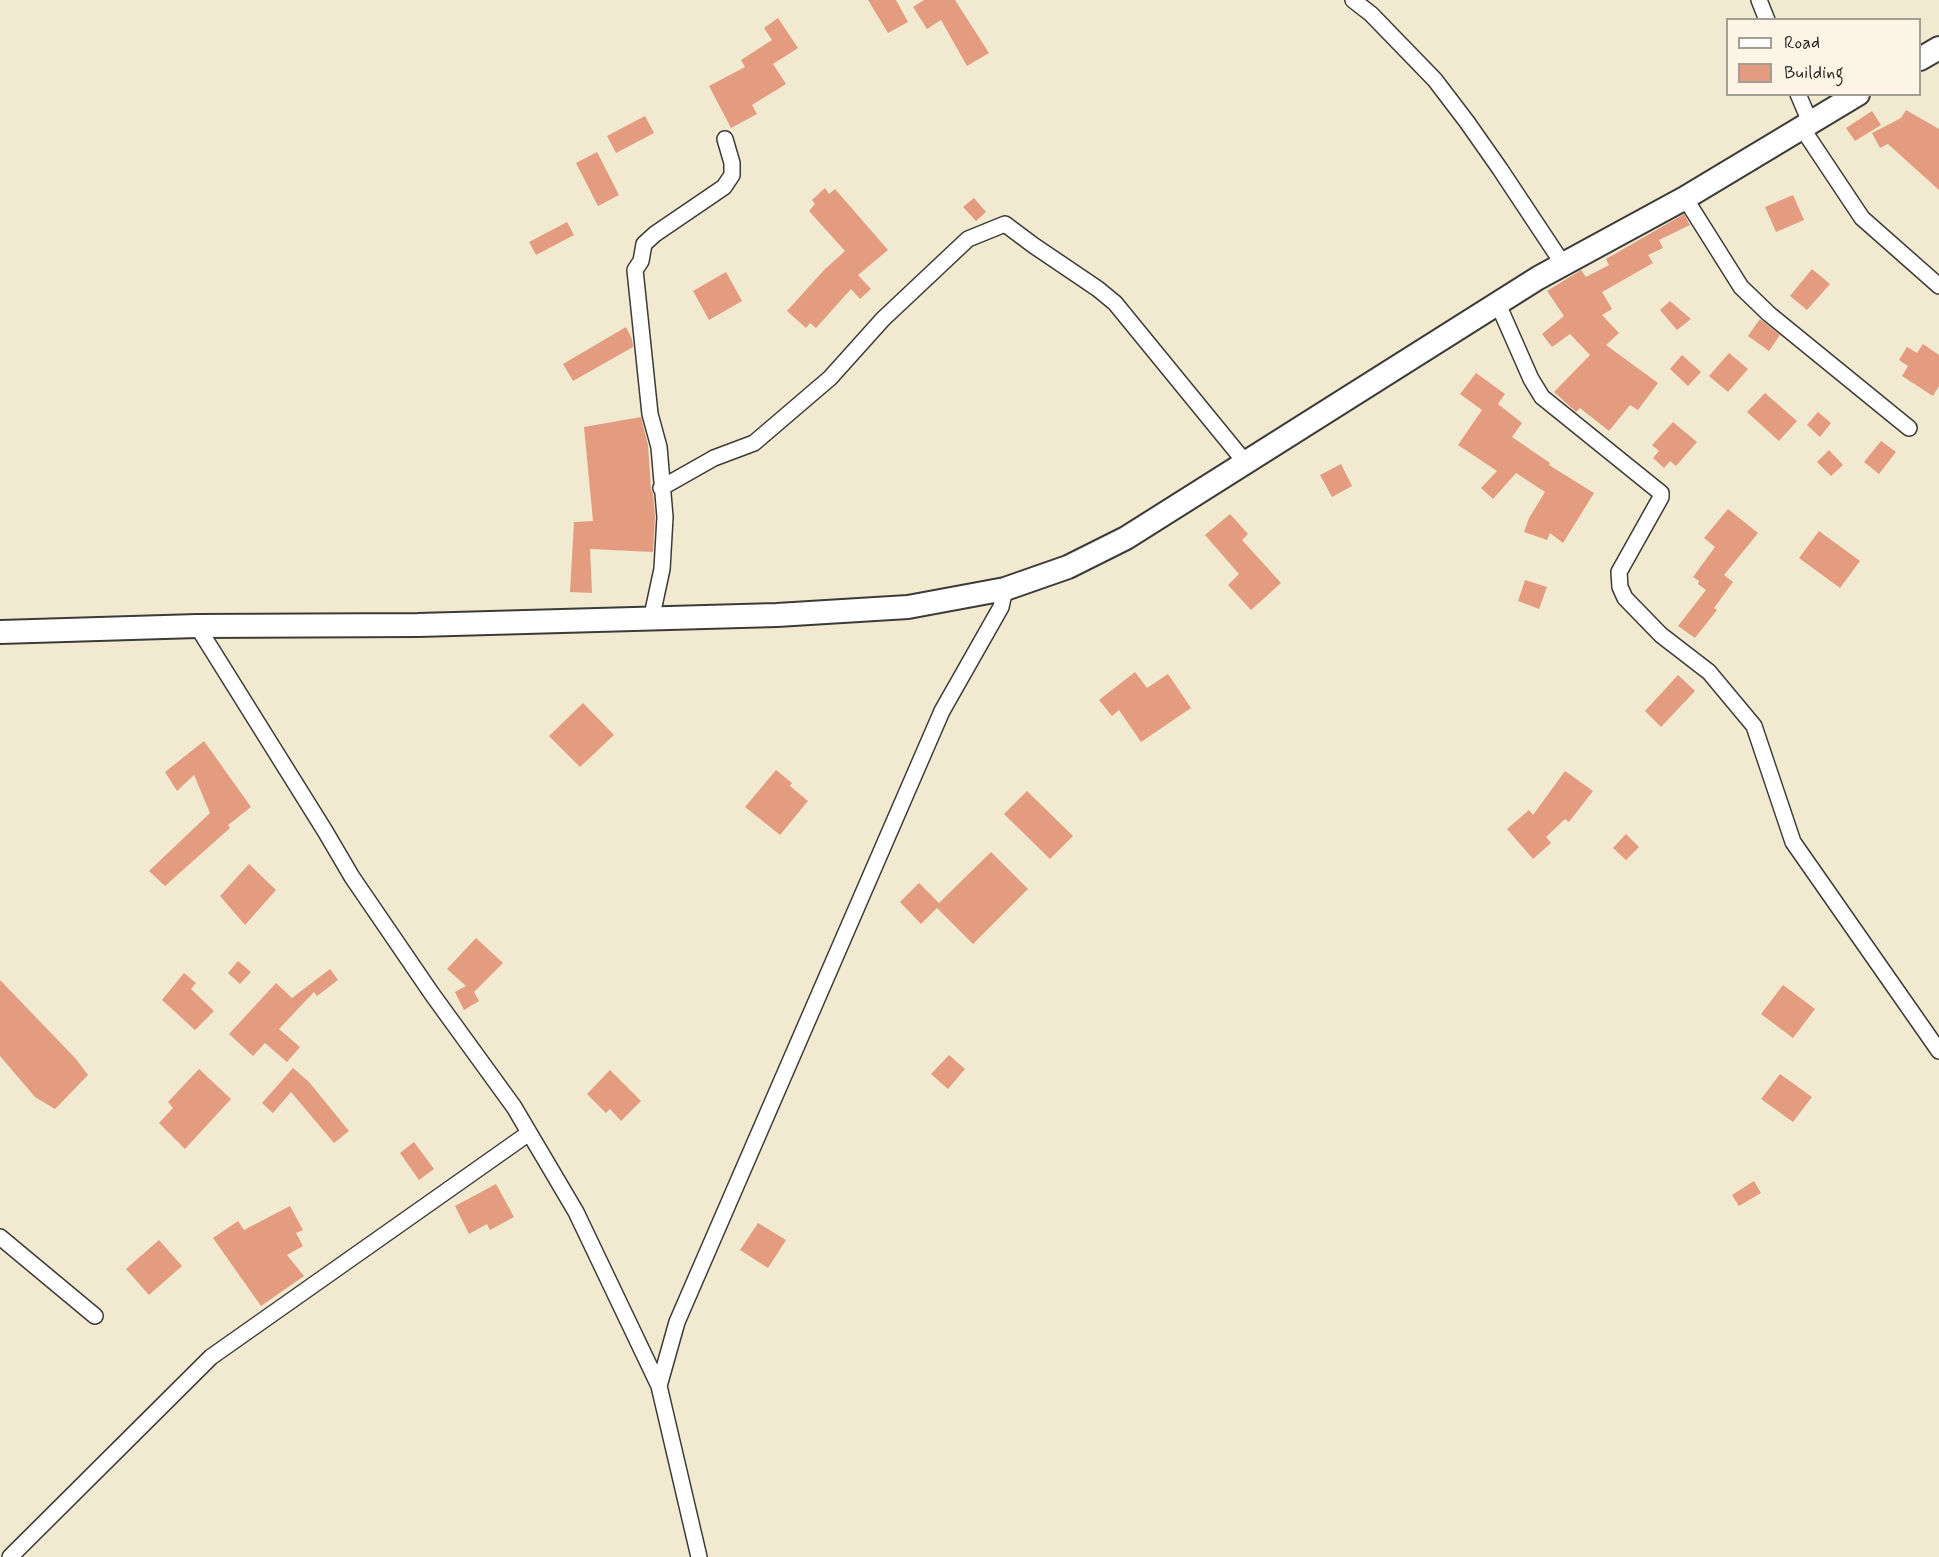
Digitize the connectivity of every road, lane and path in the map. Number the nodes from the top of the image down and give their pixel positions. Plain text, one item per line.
1 (1353, 0) edge
2 (1760, 0) edge
3 (1766, 18) edge
4 (1939, 48) edge
5 (1921, 58) edge
6 (1799, 96) edge
7 (1855, 96) edge
8 (1806, 125) junction
9 (725, 140) dead end
10 (1685, 198) junction
11 (1563, 264) junction
12 (1939, 286) edge
13 (1498, 304) junction
14 (1909, 428) dead end
15 (1245, 462) junction
16 (661, 488) junction
17 (1005, 589) junction
18 (651, 620) junction
19 (197, 627) junction
20 (0, 632) edge
21 (1939, 1051) edge
22 (529, 1133) junction
23 (0, 1237) edge
24 (95, 1316) dead end
25 (659, 1386) junction
26 (10, 1557) edge
27 (699, 1557) edge

1 - 11 street
2 - 3 street
4 - 5 street
6 - 8 street
7 - 8 street
8 - 10 street
8 - 12 street
9 - 16 street
10 - 11 street
10 - 14 street
11 - 13 street
13 - 15 street
13 - 21 street
15 - 16 street
15 - 17 street
16 - 18 street
17 - 18 street
17 - 25 street
18 - 19 street
19 - 20 street
19 - 22 street
22 - 25 street
22 - 26 street
23 - 24 street
25 - 27 street

